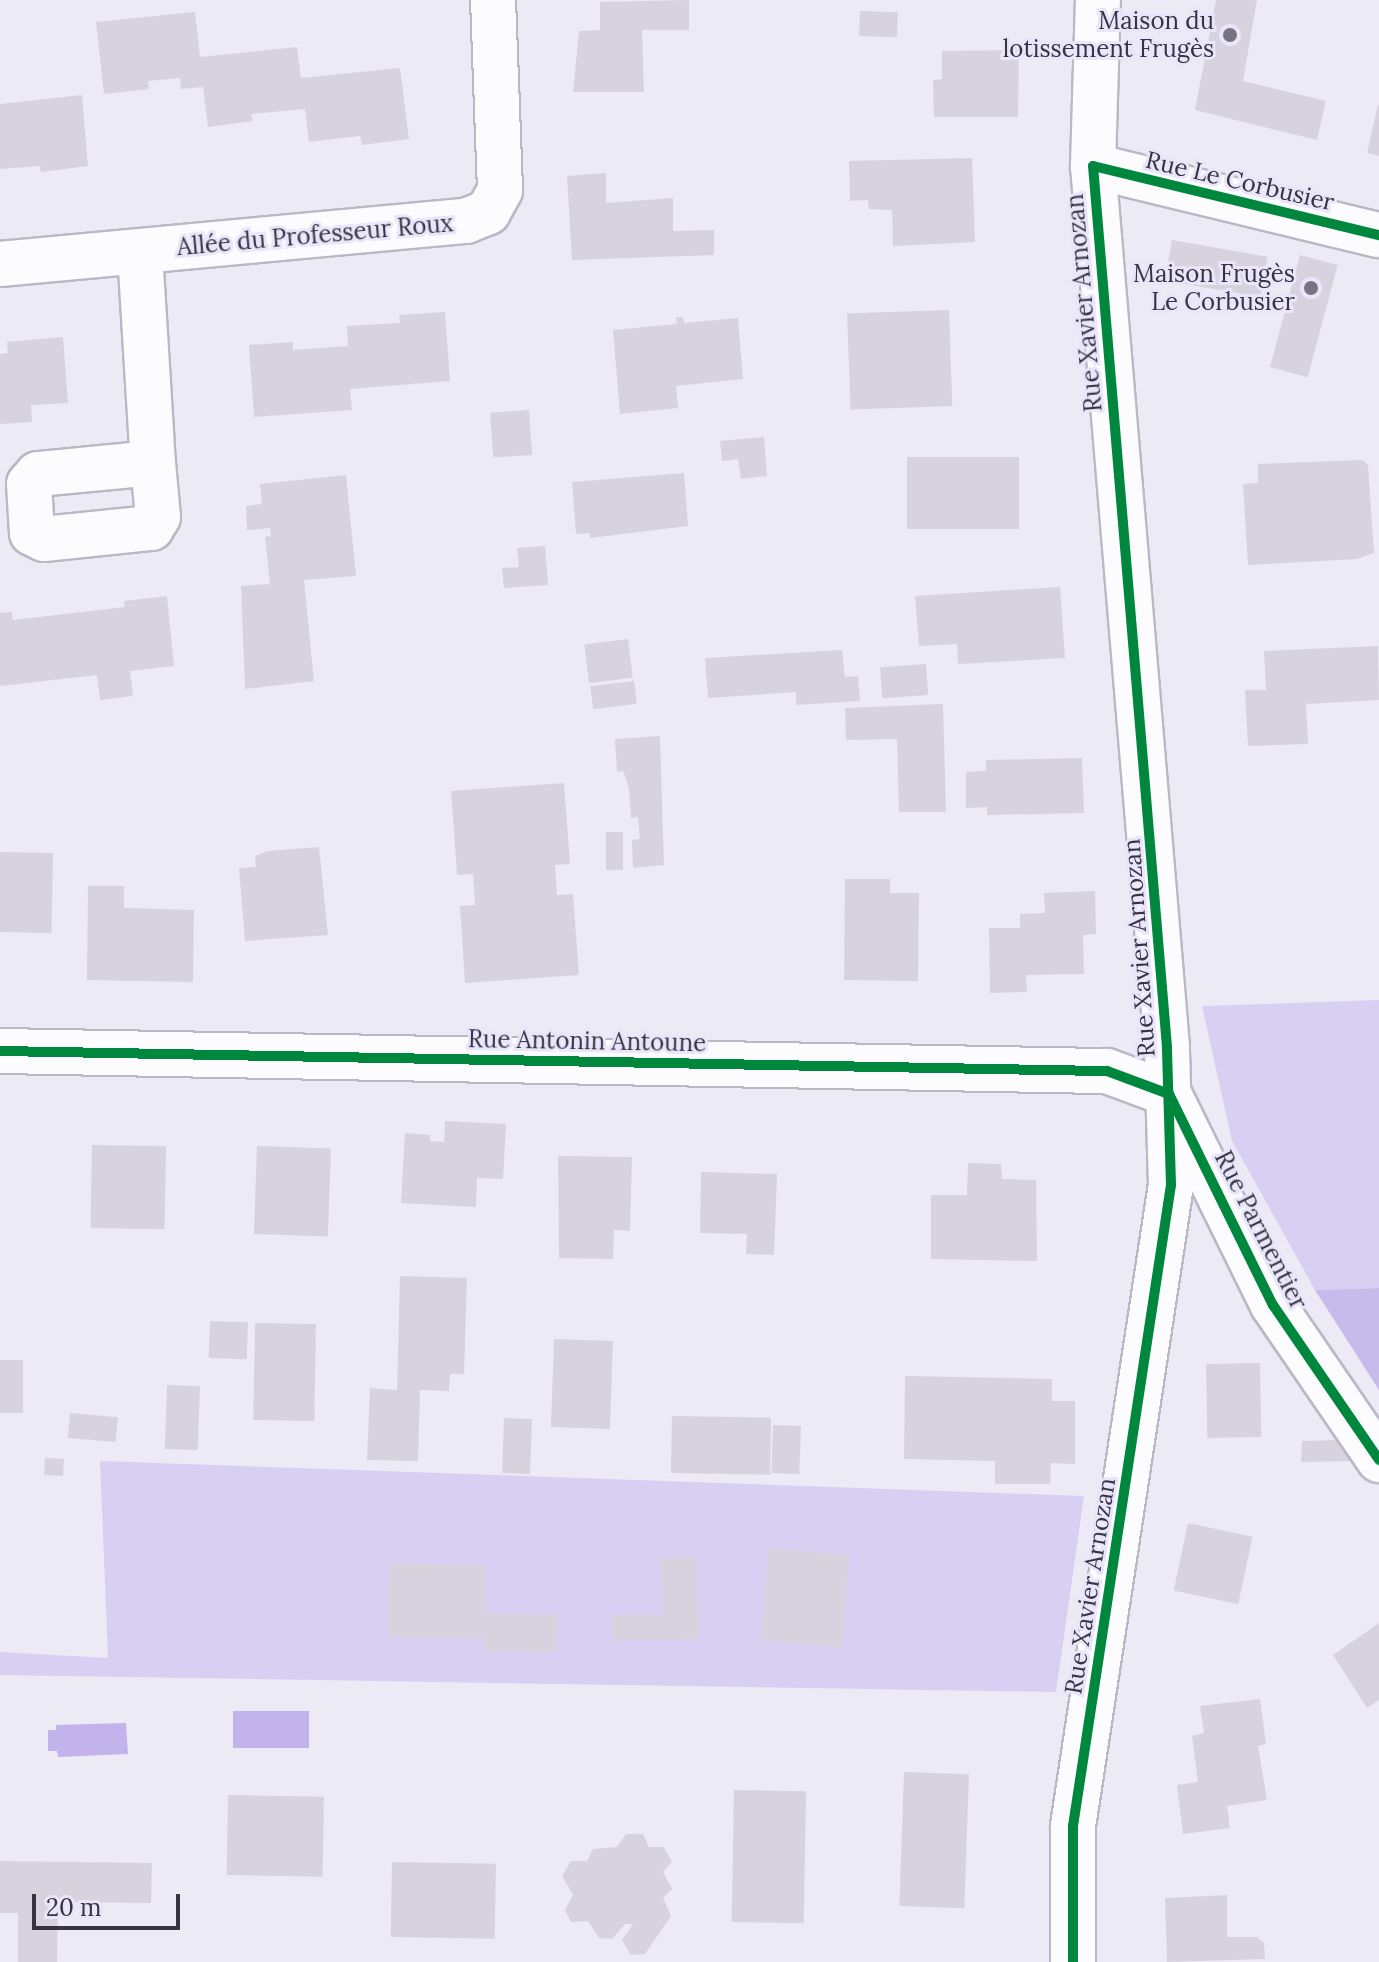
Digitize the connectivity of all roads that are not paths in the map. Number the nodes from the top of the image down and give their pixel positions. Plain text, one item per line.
1 (493, 0) edge
2 (1098, 0) edge
3 (1093, 166) junction
4 (1379, 235) edge
5 (140, 252) junction
6 (0, 264) edge
7 (153, 463) dead end
8 (0, 1051) edge
9 (1169, 1094) junction
10 (1379, 1460) edge
11 (1073, 1962) edge

1 - 5 street, Allée du Professeur Roux
2 - 3 street, Rue Xavier Arnozan
3 - 4 street, Rue Le Corbusier
3 - 9 street, Rue Xavier Arnozan
5 - 6 street, Allée du Professeur Roux
5 - 7 street
8 - 9 street, Rue Antonin Antoune
9 - 10 street, Rue Parmentier
9 - 11 street, Rue Xavier Arnozan

